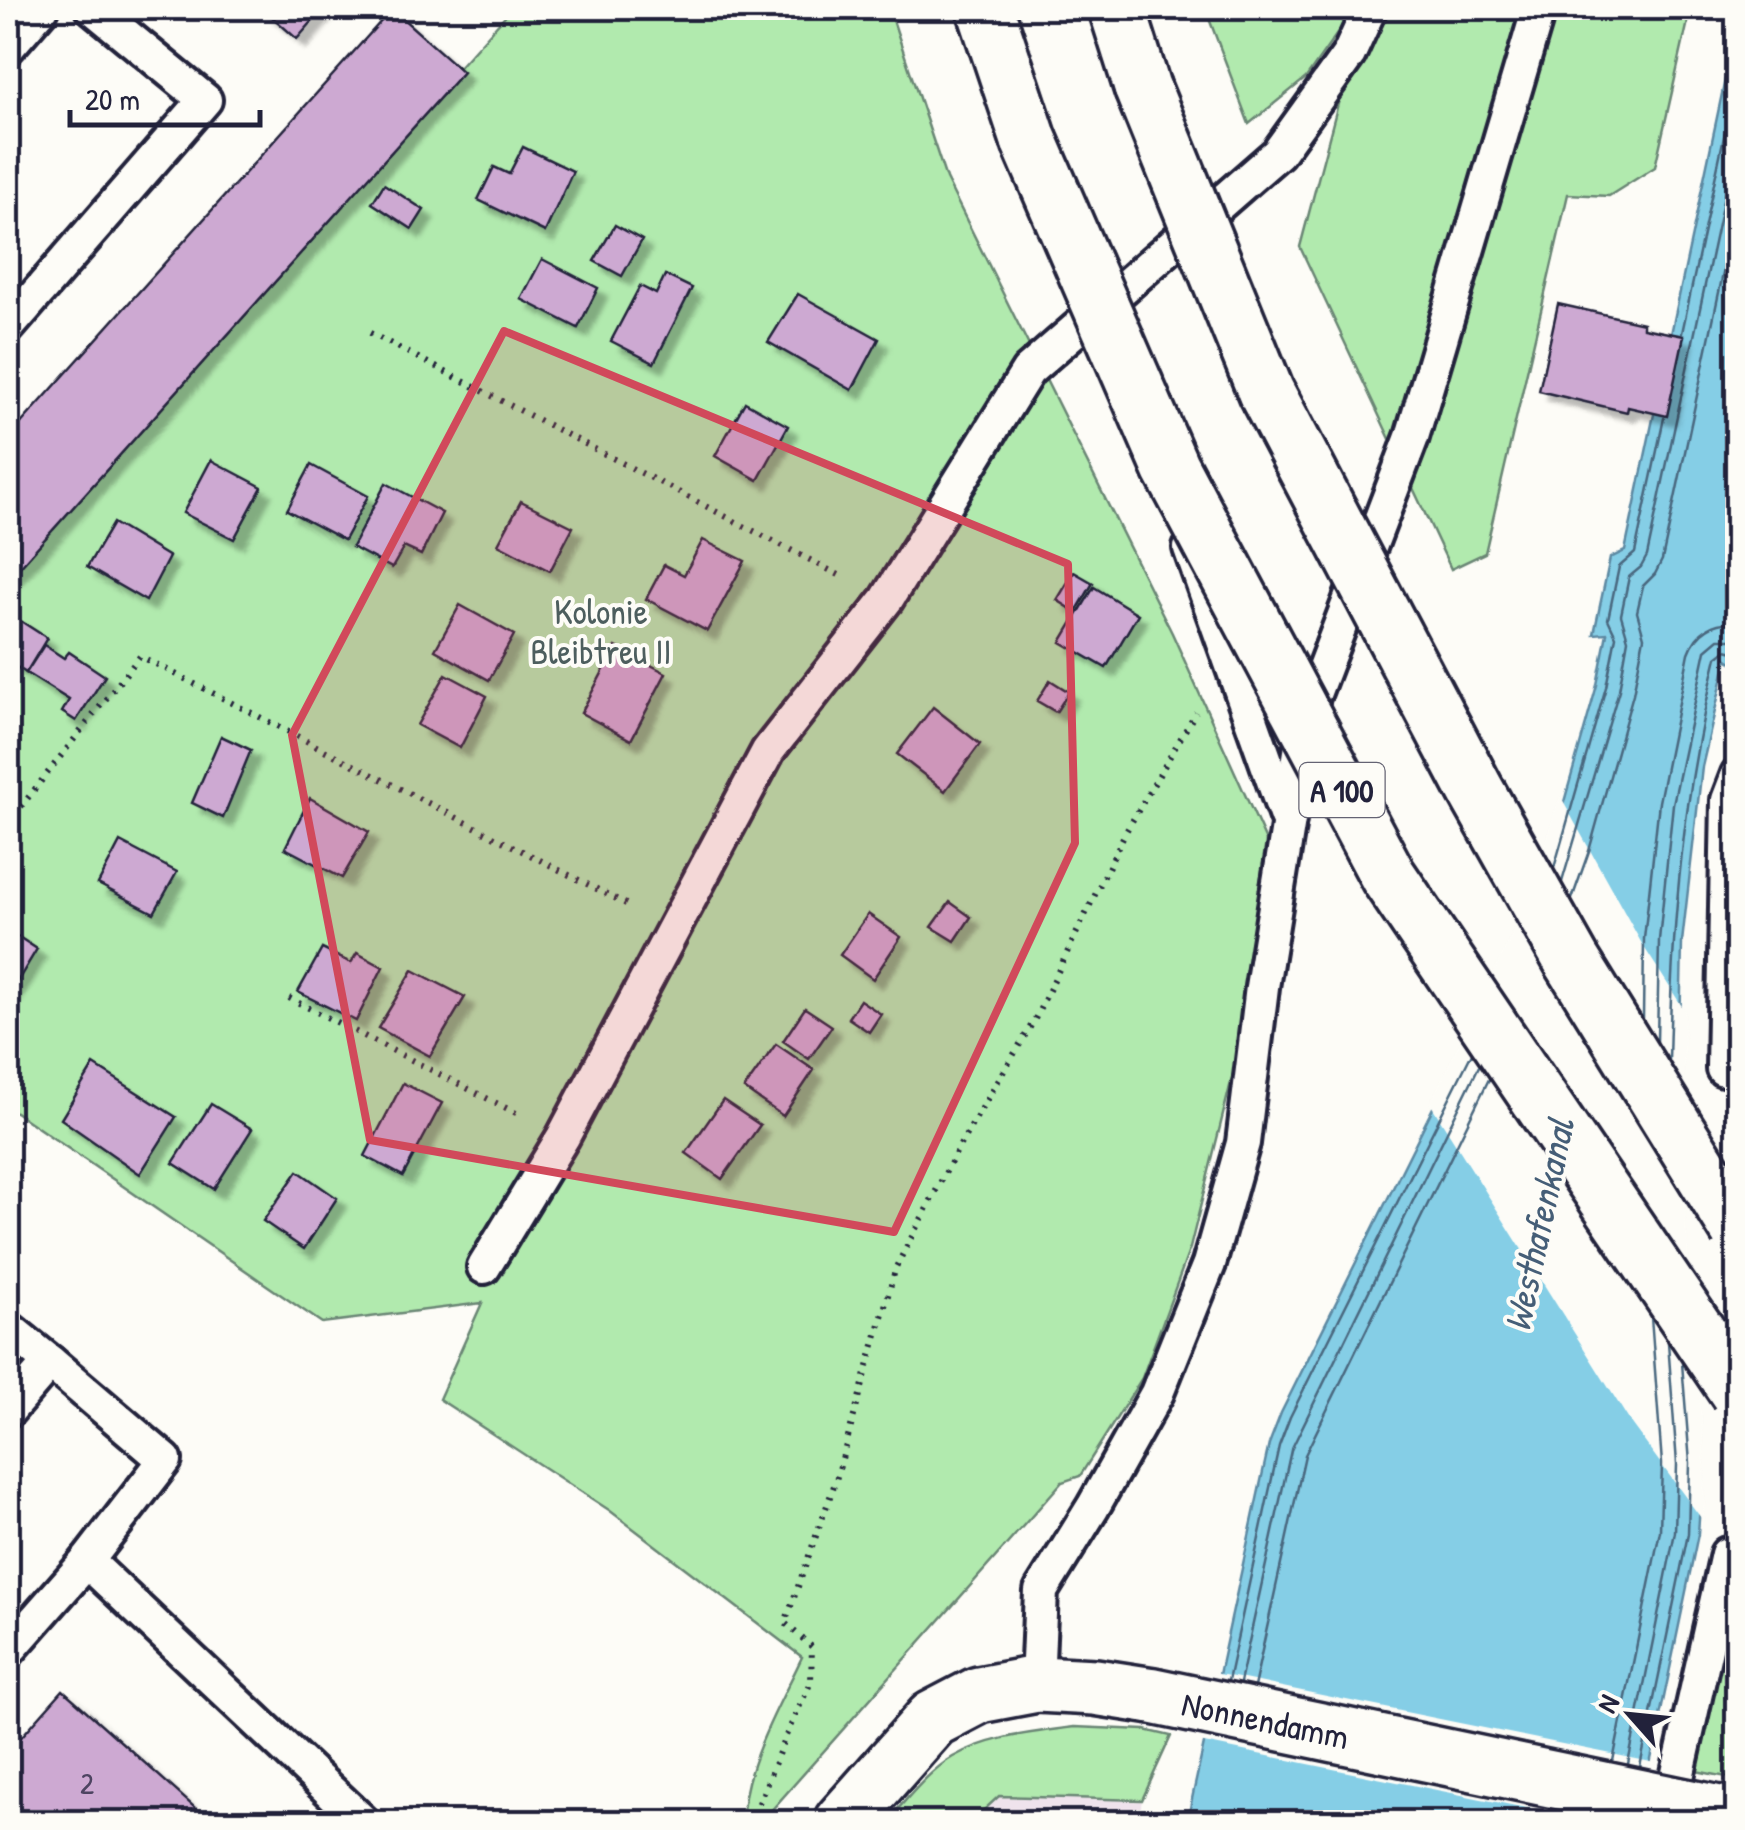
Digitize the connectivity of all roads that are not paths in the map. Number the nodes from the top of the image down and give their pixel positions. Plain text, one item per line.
1 (42, 8) edge
2 (93, 8) edge
3 (985, 8) edge
4 (1117, 8) edge
5 (1370, 8) edge
6 (1539, 8) edge
7 (8, 47) edge
8 (1102, 304) junction
9 (8, 327) edge
10 (1738, 774) edge
11 (1288, 821) junction
12 (1724, 1069) dead end
13 (1738, 1229) edge
14 (484, 1267) dead end
15 (8, 1328) edge
16 (50, 1362) junction
17 (1738, 1392) edge
18 (8, 1411) edge
19 (1727, 1554) dead end
20 (87, 1561) junction
21 (8, 1651) edge
22 (1037, 1684) junction
23 (1738, 1818) edge
24 (362, 1822) edge
25 (842, 1822) edge
26 (1667, 1822) edge

1 - 7 lane
2 - 9 lane
3 - 17 main road, A 100, bridge
4 - 13 main road, bridge
5 - 8 lane
6 - 11 lane
8 - 11 lane
8 - 14 lane
10 - 12 lane
11 - 22 lane
15 - 16 lane
16 - 18 lane
16 - 20 lane
19 - 26 lane
20 - 21 lane
20 - 24 lane
22 - 23 main road, Nonnendamm, bridge
22 - 25 main road, Nonnendamm

